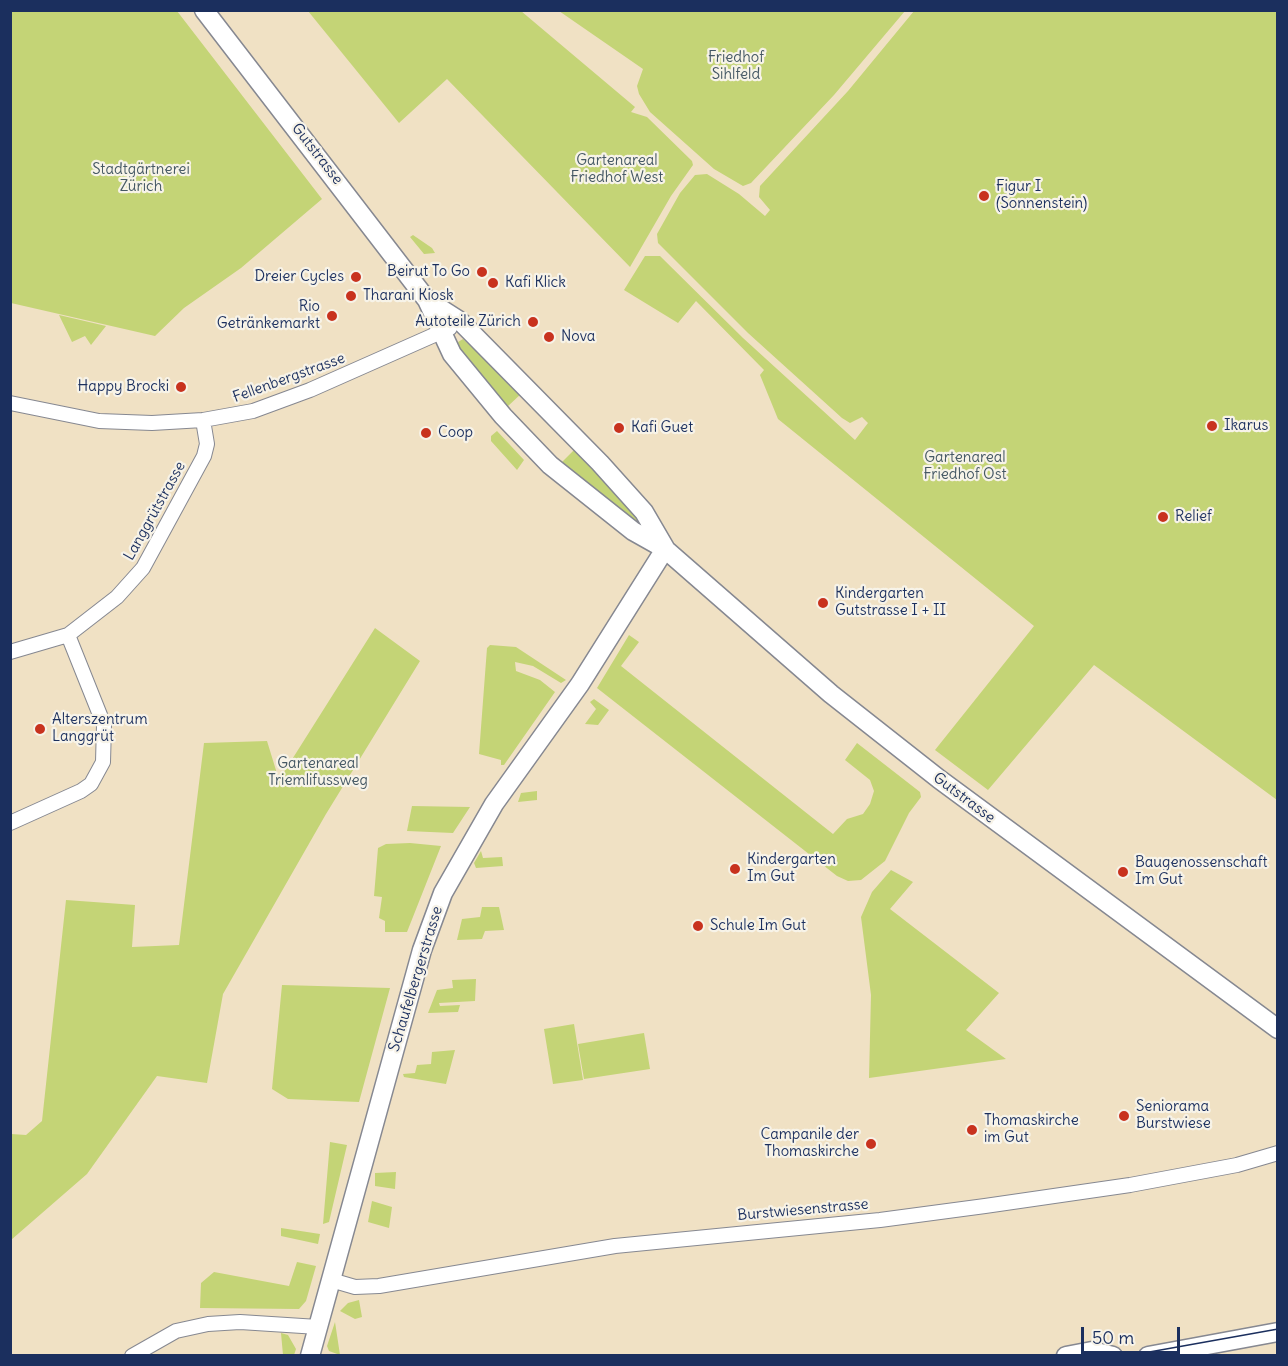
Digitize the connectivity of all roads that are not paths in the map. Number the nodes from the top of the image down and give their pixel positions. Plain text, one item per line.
1 (204, 10) edge
2 (427, 300) junction
3 (460, 321) junction
4 (442, 333) junction
5 (10, 404) edge
6 (203, 420) junction
7 (665, 549) junction
8 (68, 634) junction
9 (10, 652) edge
10 (10, 823) edge
11 (1278, 1029) edge
12 (1278, 1153) edge
13 (331, 1280) junction
14 (318, 1327) junction
15 (1278, 1332) edge
16 (132, 1356) edge
17 (310, 1356) edge
18 (1066, 1356) edge
19 (1113, 1356) edge
20 (1148, 1356) edge

1 - 2 main road, Gutstrasse
2 - 3 main road, Gutstrasse
2 - 4 main road, Gutstrasse
3 - 4 street, Fellenbergstrasse
3 - 7 main road, Gutstrasse
4 - 6 street, Fellenbergstrasse
4 - 7 main road, Gutstrasse
5 - 6 street, Fellenbergstrasse
6 - 8 street, Langgrütstrasse
7 - 11 main road, Gutstrasse
7 - 13 main road, Schaufelbergerstrasse
8 - 9 street, Langgrütstrasse
8 - 10 street
12 - 13 street, Burstwiesenstrasse
13 - 14 main road, Schaufelbergerstrasse
14 - 16 street
14 - 17 main road, Schaufelbergerstrasse
15 - 20 main road
18 - 19 main road

